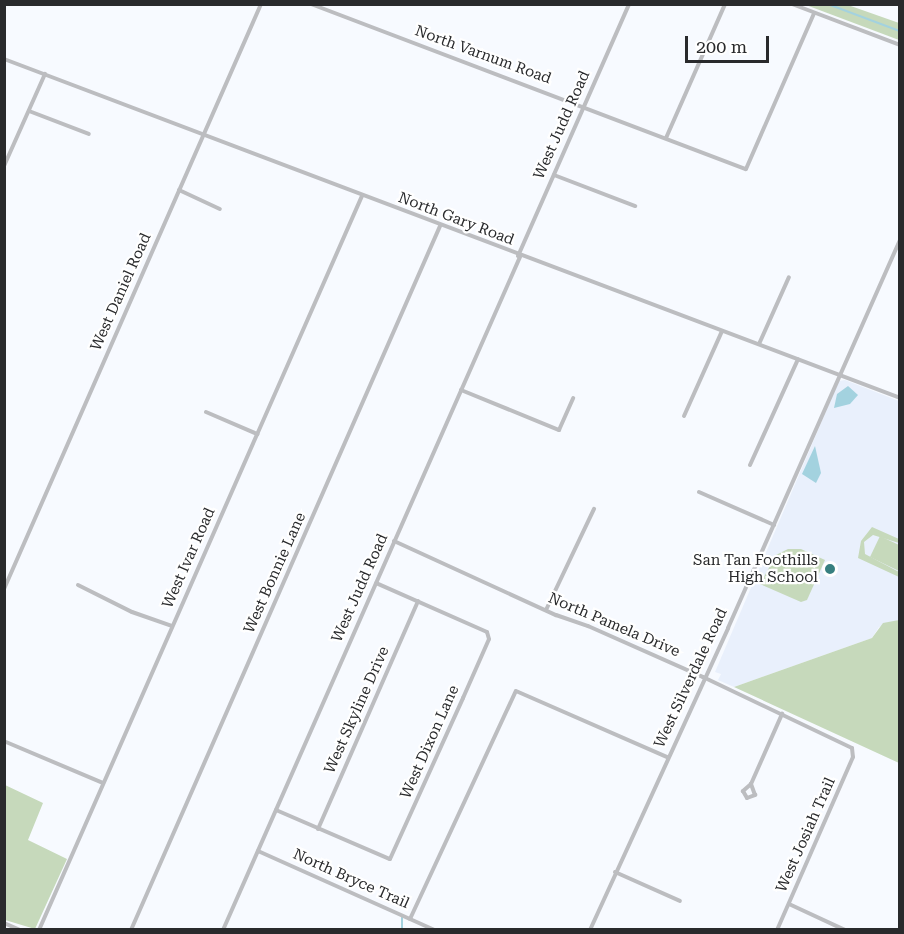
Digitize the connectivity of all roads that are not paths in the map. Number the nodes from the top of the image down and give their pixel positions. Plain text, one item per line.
1 (261, 4) edge
2 (311, 4) edge
3 (629, 4) edge
4 (725, 4) edge
5 (792, 4) edge
6 (814, 13) junction
7 (900, 45) edge
8 (4, 59) edge
9 (45, 74) junction
10 (584, 106) junction
11 (29, 111) junction
12 (89, 134) dead end
13 (204, 134) junction
14 (666, 138) junction
15 (4, 166) edge
16 (554, 175) junction
17 (179, 190) junction
18 (362, 196) junction
19 (634, 206) dead end
20 (220, 208) dead end
21 (440, 226) junction
22 (900, 239) edge
23 (519, 256) junction
24 (789, 277) dead end
25 (722, 331) junction
26 (759, 345) junction
27 (798, 359) junction
28 (840, 375) junction
29 (461, 390) junction
30 (573, 398) dead end
31 (900, 398) edge
32 (206, 412) dead end
33 (684, 416) dead end
34 (257, 434) junction
35 (750, 465) dead end
36 (699, 492) dead end
37 (594, 509) dead end
38 (774, 525) junction
39 (394, 541) junction
40 (376, 583) junction
41 (78, 585) dead end
42 (4, 589) edge
43 (418, 601) junction
44 (546, 610) junction
45 (172, 626) junction
46 (703, 677) junction
47 (782, 714) junction
48 (6, 742) dead end
49 (854, 750) joint
50 (667, 757) junction
51 (103, 783) junction
52 (751, 784) dead end
53 (276, 810) junction
54 (318, 829) junction
55 (258, 851) junction
56 (615, 872) junction
57 (680, 901) dead end
58 (789, 904) junction
59 (410, 919) junction
60 (4, 923) edge
61 (20, 930) edge
62 (39, 930) edge
63 (131, 930) edge
64 (223, 930) edge
65 (435, 930) edge
66 (590, 930) edge
67 (777, 930) edge
68 (845, 930) edge

1 - 13 street, West Daniel Road
2 - 10 street, North Varnum Road
3 - 10 street, West Judd Road
4 - 14 street
5 - 6 street
6 - 7 street
6 - 14 street, North Varnum Road
8 - 9 street, North Gary Road
9 - 11 street
9 - 13 street, North Gary Road
10 - 14 street, North Varnum Road
10 - 16 street, West Judd Road
11 - 12 street
11 - 15 street
13 - 17 street, West Daniel Road
13 - 18 street, North Gary Road
16 - 19 street
16 - 23 street, West Judd Road
17 - 20 street
17 - 42 street, West Daniel Road
18 - 21 street, North Gary Road
18 - 34 street, West Ivar Road
21 - 23 street, North Gary Road
21 - 63 street, West Bonnie Lane
22 - 28 street, West Silverdale Road
23 - 25 street, North Gary Road
23 - 29 street, West Judd Road
24 - 26 street
25 - 26 street, North Gary Road
25 - 33 street
26 - 27 street, North Gary Road
27 - 28 street, North Gary Road
27 - 35 street
28 - 31 street, North Gary Road
28 - 38 street, West Silverdale Road
29 - 30 street
29 - 39 street, West Judd Road
32 - 34 street
34 - 45 street, West Ivar Road
36 - 38 street
37 - 44 street
38 - 46 street, West Silverdale Road
39 - 40 street, West Judd Road
39 - 44 street, North Pamela Drive
40 - 43 street
40 - 53 street, West Judd Road
41 - 45 street
43 - 54 street, West Skyline Drive
43 - 54 street, West Dixon Lane
44 - 46 street, North Pamela Drive
45 - 51 street, West Ivar Road
46 - 47 street, North Pamela Drive
46 - 50 street, West Silverdale Road
47 - 49 street, North Pamela Drive
47 - 52 street
48 - 51 street
49 - 58 street, West Josiah Trail
50 - 56 street, West Silverdale Road
50 - 59 street
51 - 62 street, West Ivar Road
53 - 54 street
53 - 55 street, West Judd Road
55 - 59 street, North Bryce Trail
55 - 64 street, West Judd Road
56 - 57 street
56 - 66 street, West Silverdale Road
58 - 67 street, West Josiah Trail
58 - 68 street
59 - 65 street, North Bryce Trail
60 - 61 street

